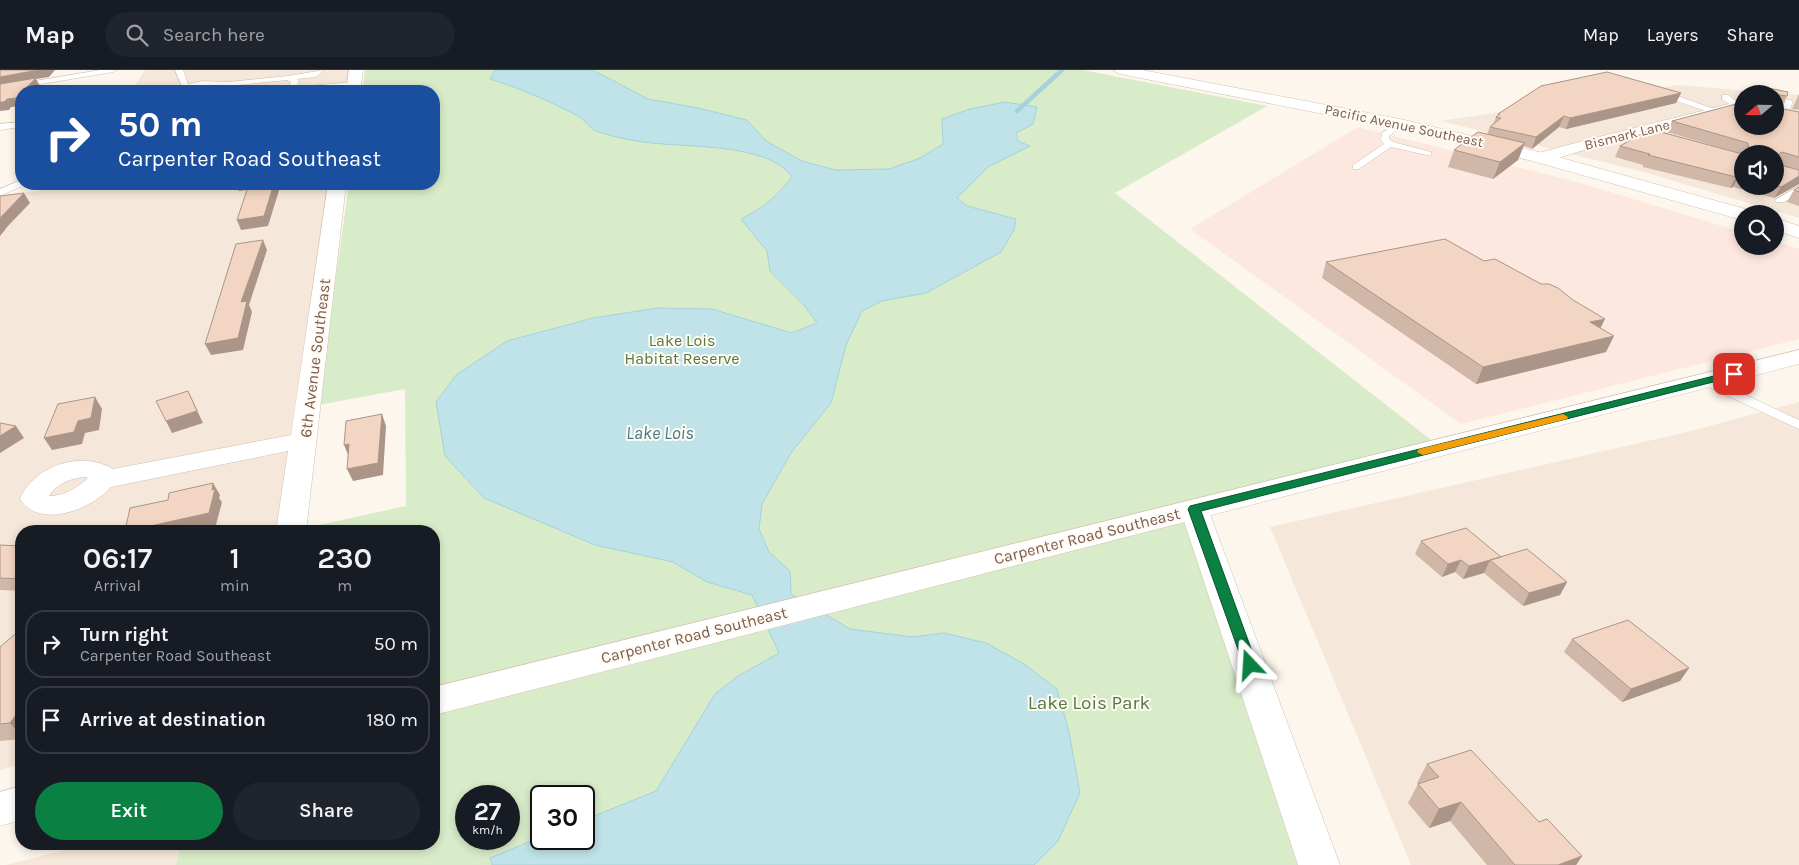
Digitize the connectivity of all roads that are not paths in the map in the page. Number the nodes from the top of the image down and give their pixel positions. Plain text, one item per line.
1 (113, 70) edge
2 (179, 70) edge
3 (320, 70) edge
4 (1144, 70) edge
5 (1124, 71) edge
6 (288, 78) junction
7 (354, 82) edge
8 (24, 85) edge
9 (185, 85) edge
10 (198, 85) edge
11 (292, 85) edge
12 (330, 85) edge
13 (15, 86) edge
14 (0, 89) edge
15 (1661, 93) edge
16 (1725, 97) dead end
17 (1734, 103) edge
18 (1734, 109) edge
19 (1718, 112) junction
20 (1400, 124) junction
21 (15, 126) edge
22 (0, 127) edge
23 (1642, 132) junction
24 (1669, 140) edge
25 (1390, 144) junction
26 (1428, 154) dead end
27 (1541, 158) junction
28 (1356, 167) dead end
29 (1797, 181) edge
30 (15, 186) edge
31 (337, 190) edge
32 (0, 193) edge
33 (1780, 200) edge
34 (1734, 212) edge
35 (1784, 227) edge
36 (1799, 232) edge
37 (1799, 357) edge
38 (1706, 381) junction
39 (1799, 425) edge
40 (304, 440) junction
41 (102, 480) dead end
42 (1194, 509) junction
43 (292, 525) edge
44 (440, 699) edge
45 (15, 805) edge
46 (0, 809) edge
47 (1319, 865) edge

1 - 8 lane
2 - 9 lane
3 - 6 lane
4 - 5 lane
5 - 20 main road, Pacific Avenue Southeast
6 - 10 lane
6 - 11 lane
7 - 12 lane
13 - 14 lane
15 - 19 lane
16 - 17 lane
18 - 19 main road, Bismark Lane
19 - 23 main road, Bismark Lane
20 - 25 lane
20 - 27 main road, Pacific Avenue Southeast
21 - 22 lane
23 - 24 main road
23 - 27 main road, Bismark Lane
25 - 26 lane
25 - 28 lane
27 - 34 main road, Pacific Avenue Southeast
29 - 33 lane
30 - 32 lane
31 - 40 main road, 6th Avenue Southeast
35 - 36 main road
37 - 38 main road, Carpenter Road Southeast
38 - 39 lane
38 - 42 main road, Carpenter Road Southeast
40 - 41 main road
40 - 43 main road, 6th Avenue Southeast
42 - 44 main road, Carpenter Road Southeast
42 - 47 main road
45 - 46 main road

